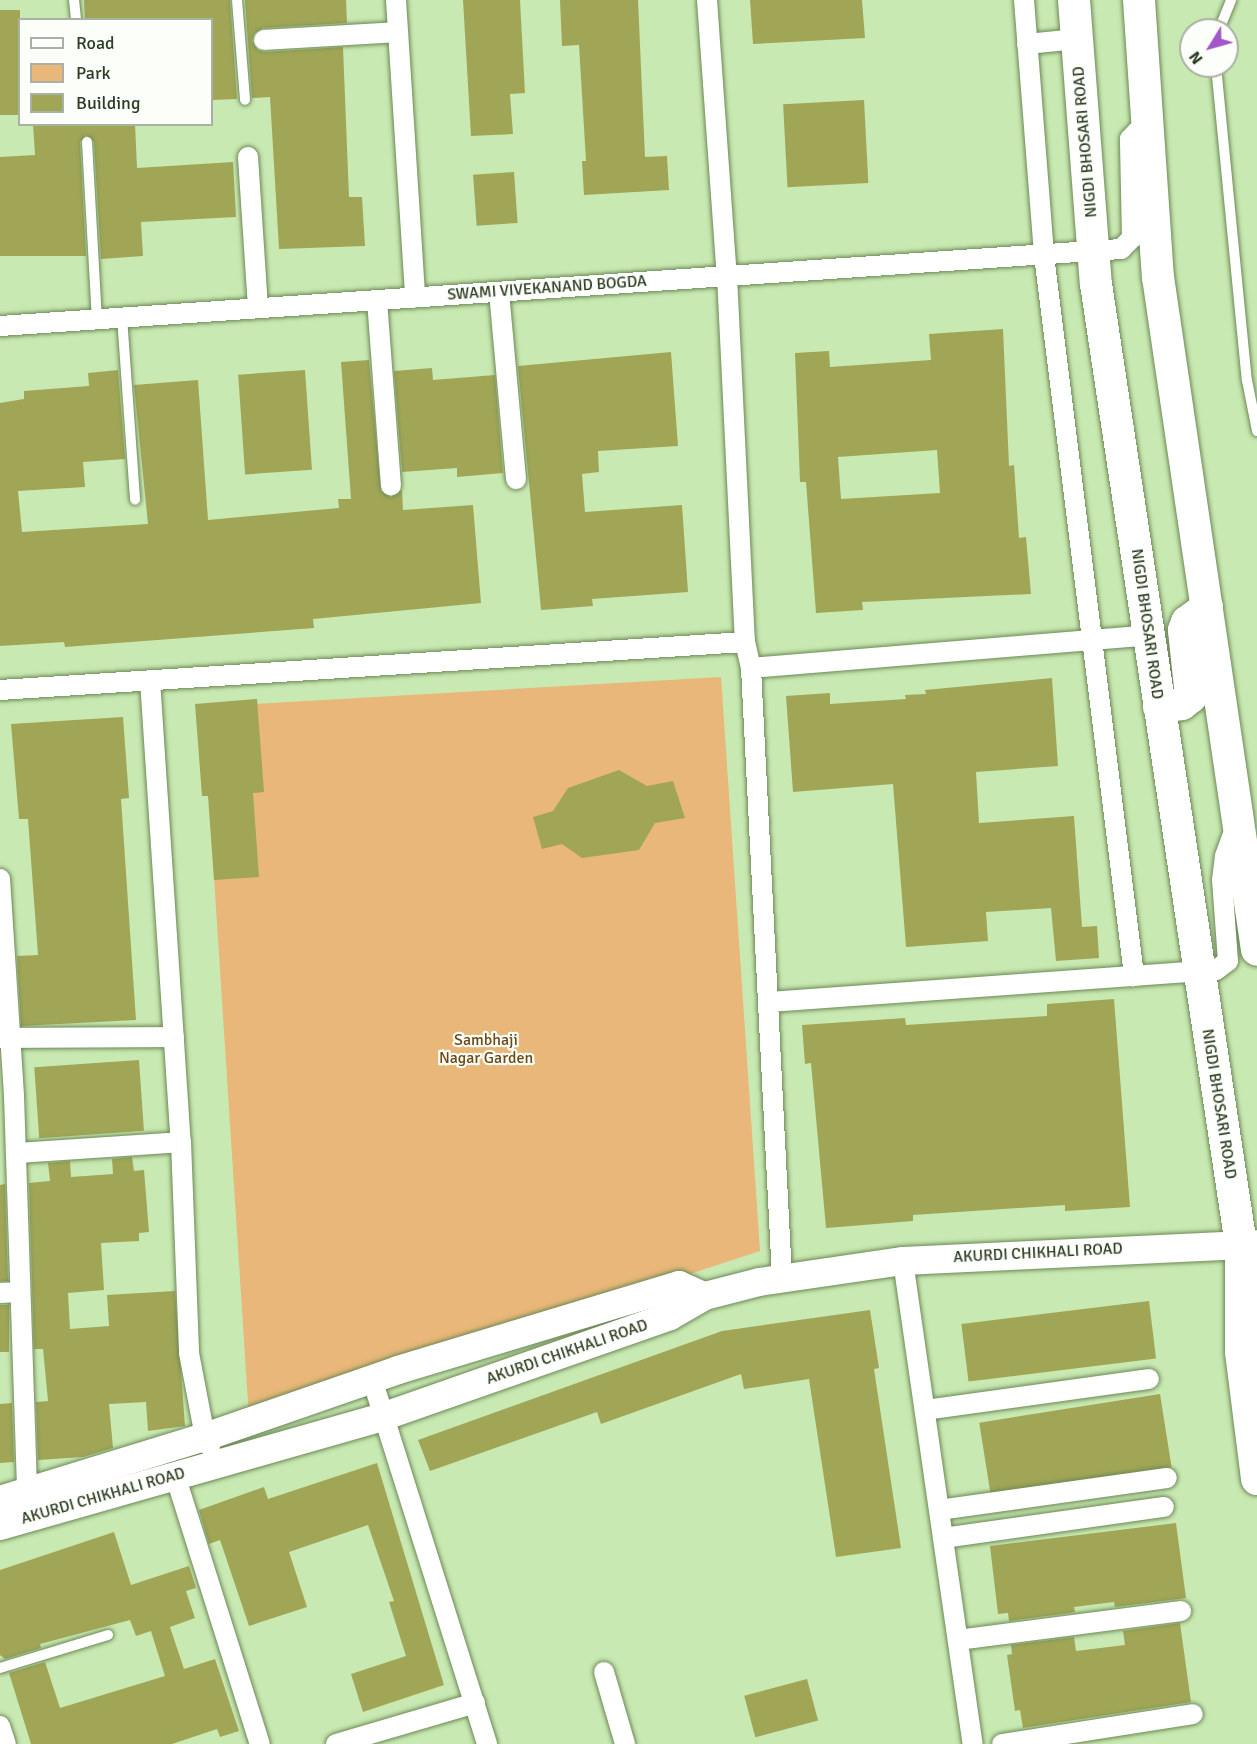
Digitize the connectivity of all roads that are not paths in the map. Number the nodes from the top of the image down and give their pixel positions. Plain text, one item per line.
1 (74, 0) edge
2 (237, 0) edge
3 (396, 0) edge
4 (707, 0) edge
5 (1024, 0) edge
6 (1074, 0) edge
7 (1139, 0) edge
8 (1231, 0) edge
9 (76, 18) edge
10 (1224, 18) edge
11 (398, 32) junction
12 (1077, 39) junction
13 (264, 40) dead end
14 (1028, 44) junction
15 (1217, 78) edge
16 (245, 100) dead end
17 (1147, 121) junction
18 (87, 142) dead end
19 (248, 157) dead end
20 (1094, 251) junction
21 (1044, 255) junction
22 (727, 276) junction
23 (499, 292) junction
24 (416, 297) junction
25 (377, 300) junction
26 (258, 308) junction
27 (122, 317) junction
28 (97, 319) junction
29 (0, 326) edge
30 (1257, 431) edge
31 (516, 479) dead end
32 (391, 484) dead end
33 (135, 500) dead end
34 (1207, 607) junction
35 (1149, 635) junction
36 (1092, 640) junction
37 (745, 642) junction
38 (751, 668) junction
39 (150, 680) junction
40 (0, 690) edge
41 (1159, 707) junction
42 (1241, 834) junction
43 (0, 879) edge
44 (1, 909) edge
45 (1257, 950) edge
46 (1197, 973) junction
47 (3, 975) edge
48 (1134, 976) junction
49 (769, 1002) junction
50 (174, 1037) junction
51 (4, 1038) edge
52 (7, 1096) edge
53 (181, 1142) junction
54 (11, 1159) edge
55 (9, 1225) edge
56 (1249, 1245) edge
57 (903, 1261) junction
58 (782, 1277) junction
59 (20, 1292) junction
60 (0, 1293) edge
61 (704, 1296) junction
62 (1149, 1378) dead end
63 (372, 1379) junction
64 (925, 1410) junction
65 (382, 1417) junction
66 (205, 1437) junction
67 (219, 1462) junction
68 (175, 1475) junction
69 (1167, 1478) dead end
70 (1257, 1479) edge
71 (27, 1492) junction
72 (0, 1500) edge
73 (1164, 1507) dead end
74 (939, 1510) junction
75 (0, 1526) edge
76 (943, 1538) junction
77 (1181, 1611) dead end
78 (108, 1635) dead end
79 (958, 1640) junction
80 (0, 1668) edge
81 (604, 1672) dead end
82 (475, 1703) junction
83 (1193, 1714) dead end
84 (0, 1726) edge
85 (6, 1744) edge
86 (260, 1744) edge
87 (336, 1744) edge
88 (487, 1744) edge
89 (624, 1744) edge
90 (973, 1744) edge
91 (1002, 1744) edge

1 - 9 lane
2 - 16 lane
3 - 11 street
4 - 22 street
5 - 14 street
6 - 12 main road, NIGDI BHOSARI ROAD
7 - 17 main road
8 - 10 lane
11 - 13 street
11 - 24 street
12 - 14 street
12 - 20 main road, NIGDI BHOSARI ROAD
14 - 21 street
15 - 30 lane
17 - 20 street, SWAMI VIVEKANAND BOGDA
17 - 34 main road
18 - 28 lane
19 - 26 street
20 - 21 street, SWAMI VIVEKANAND BOGDA
20 - 35 main road, NIGDI BHOSARI ROAD
21 - 22 street, SWAMI VIVEKANAND BOGDA
21 - 36 street
22 - 23 street, SWAMI VIVEKANAND BOGDA
22 - 37 street
23 - 24 street, SWAMI VIVEKANAND BOGDA
23 - 31 street
24 - 25 street, SWAMI VIVEKANAND BOGDA
25 - 26 street, SWAMI VIVEKANAND BOGDA
25 - 32 street
26 - 27 street, SWAMI VIVEKANAND BOGDA
27 - 28 street, SWAMI VIVEKANAND BOGDA
27 - 33 lane
28 - 29 street, SWAMI VIVEKANAND BOGDA
34 - 41 main road
34 - 42 main road
35 - 36 street
35 - 41 main road, NIGDI BHOSARI ROAD
36 - 38 street
36 - 48 street
37 - 38 street
37 - 39 street
38 - 49 street
39 - 40 street
39 - 50 street
41 - 46 main road, NIGDI BHOSARI ROAD
42 - 45 main road
42 - 46 street
43 - 44 street
44 - 47 street
46 - 48 street
46 - 56 main road, NIGDI BHOSARI ROAD
47 - 51 street
48 - 49 street
49 - 58 street
50 - 51 street
50 - 53 street
51 - 52 street
52 - 54 street
53 - 54 street
53 - 66 street
54 - 55 street
55 - 59 street
56 - 57 main road, AKURDI CHIKHALI ROAD
56 - 70 main road, NIGDI BHOSARI ROAD
57 - 58 main road, AKURDI CHIKHALI ROAD
57 - 64 street
58 - 61 main road, AKURDI CHIKHALI ROAD
59 - 60 street
59 - 71 street
61 - 63 main road
61 - 65 main road, AKURDI CHIKHALI ROAD
62 - 64 street
63 - 65 street
63 - 66 main road
64 - 74 street
65 - 67 main road, AKURDI CHIKHALI ROAD
65 - 82 street
66 - 67 street
66 - 71 main road
67 - 68 main road, AKURDI CHIKHALI ROAD
68 - 75 main road, AKURDI CHIKHALI ROAD
68 - 86 street
69 - 74 street
71 - 72 main road
73 - 76 street
74 - 76 street
76 - 79 street
77 - 79 street
78 - 80 lane
79 - 90 street
81 - 89 street
82 - 87 street
82 - 88 street
83 - 91 street
84 - 85 street

